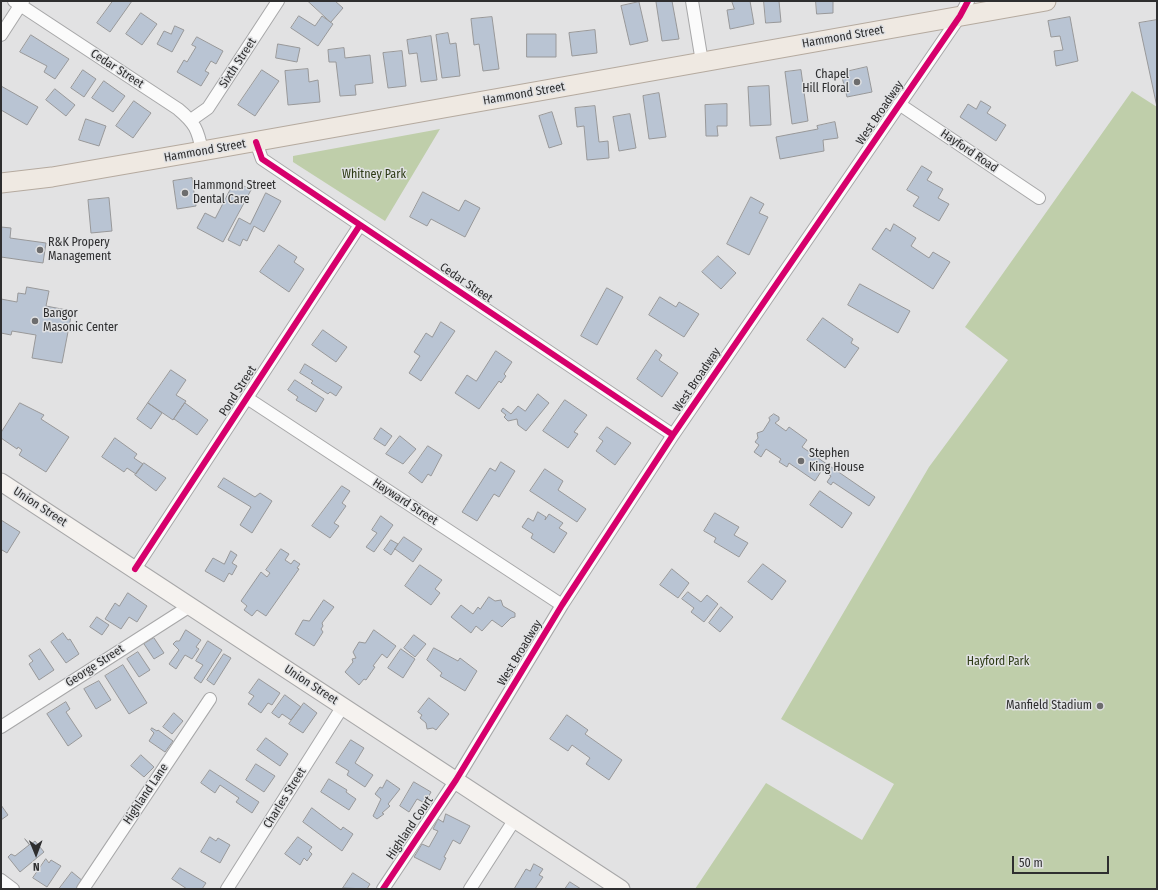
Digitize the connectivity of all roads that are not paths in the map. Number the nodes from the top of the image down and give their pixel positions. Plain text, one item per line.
1 (278, 1) edge
2 (692, 1) edge
3 (1046, 1) edge
4 (19, 2) edge
5 (964, 9) edge
6 (1, 35) edge
7 (702, 62) junction
8 (899, 104) junction
9 (191, 120) junction
10 (256, 142) junction
11 (202, 151) junction
12 (1, 183) edge
13 (1039, 198) dead end
14 (360, 225) junction
15 (247, 398) junction
16 (673, 435) junction
17 (1, 482) edge
18 (135, 569) junction
19 (562, 605) junction
20 (190, 606) junction
21 (210, 699) dead end
22 (343, 706) junction
23 (1, 727) edge
24 (456, 780) junction
25 (515, 819) junction
26 (1, 880) edge
27 (13, 889) edge
28 (83, 889) edge
29 (227, 889) edge
30 (383, 889) edge
31 (470, 889) edge
32 (621, 889) edge

1 - 9 street, Sixth Street
2 - 7 street
3 - 5 main road, Hammond Street
4 - 6 street
4 - 9 street, Cedar Street
5 - 7 main road, Hammond Street
5 - 8 street, West Broadway
7 - 10 main road, Hammond Street
8 - 13 street, Hayford Road
8 - 16 street, West Broadway
9 - 11 street, Cedar Street
10 - 11 main road, Hammond Street
10 - 14 street, Cedar Street
11 - 12 main road, Hammond Street
14 - 15 street, Pond Street
14 - 16 street, Cedar Street
15 - 18 street, Pond Street
15 - 19 street, Hayward Street
16 - 19 street, West Broadway
17 - 18 main road, Union Street
18 - 20 main road, Union Street
19 - 24 street, West Broadway
20 - 22 main road, Union Street
20 - 23 street, George Street
21 - 28 street, Highland Lane
22 - 24 main road, Union Street
22 - 29 street, Charles Street
24 - 25 main road, Union Street
24 - 30 street, Highland Court
25 - 31 street
25 - 32 main road, Union Street
26 - 27 street

